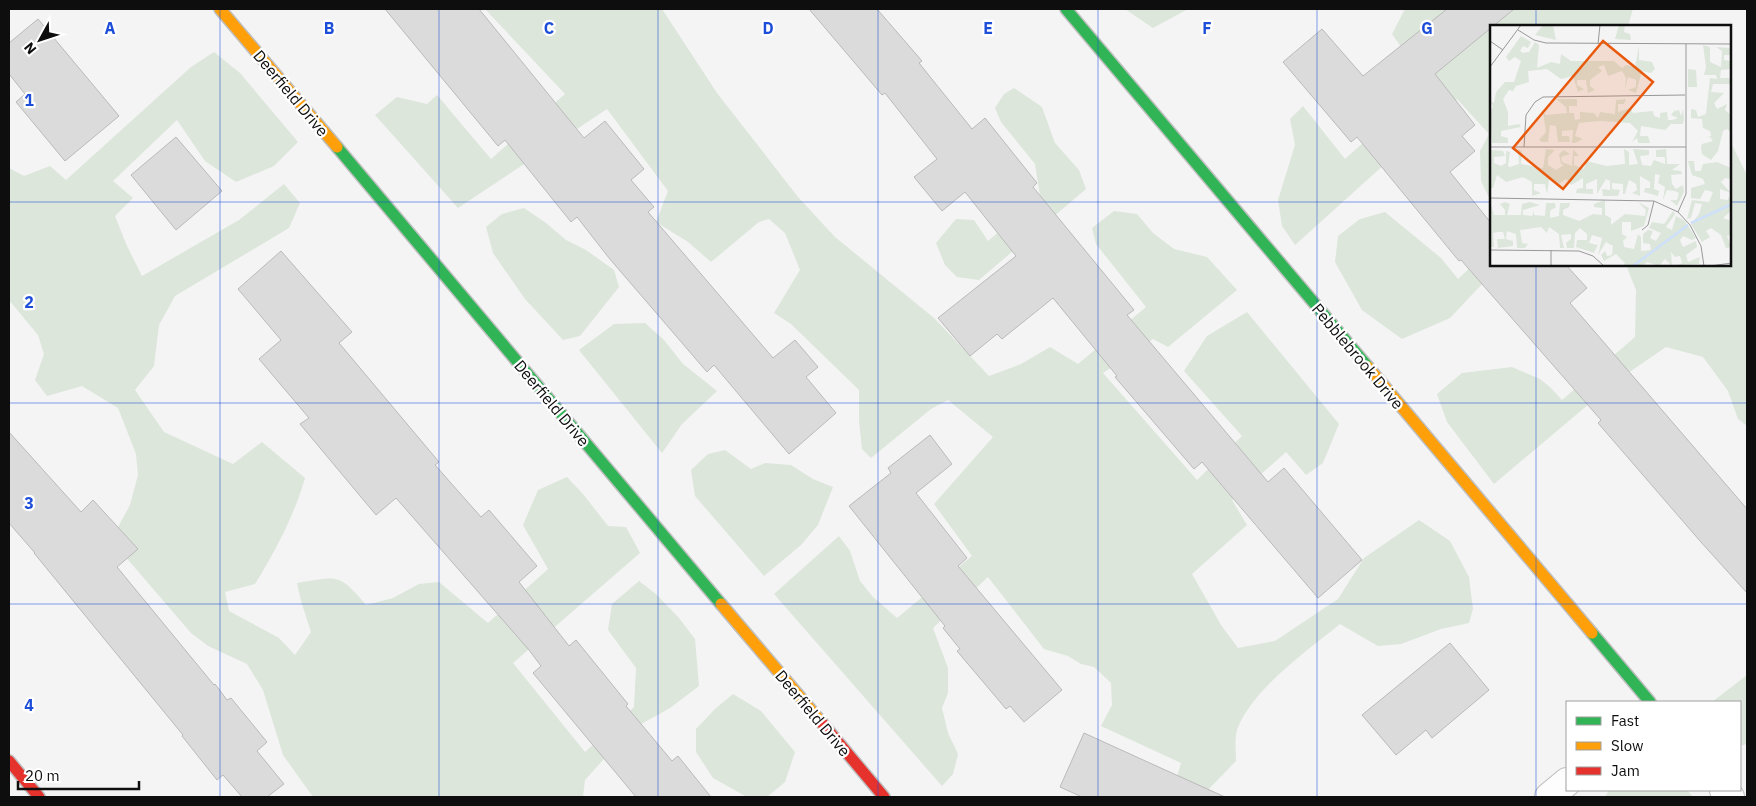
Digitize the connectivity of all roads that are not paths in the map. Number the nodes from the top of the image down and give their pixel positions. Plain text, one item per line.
1 (220, 9) edge
2 (1066, 9) edge
3 (1649, 701) edge
4 (9, 761) edge
5 (1566, 783) edge
6 (39, 797) edge
7 (884, 797) edge
8 (1549, 797) edge

1 - 7 street, Deerfield Drive
2 - 3 street, Pebblebrook Drive
4 - 6 street
5 - 8 street

